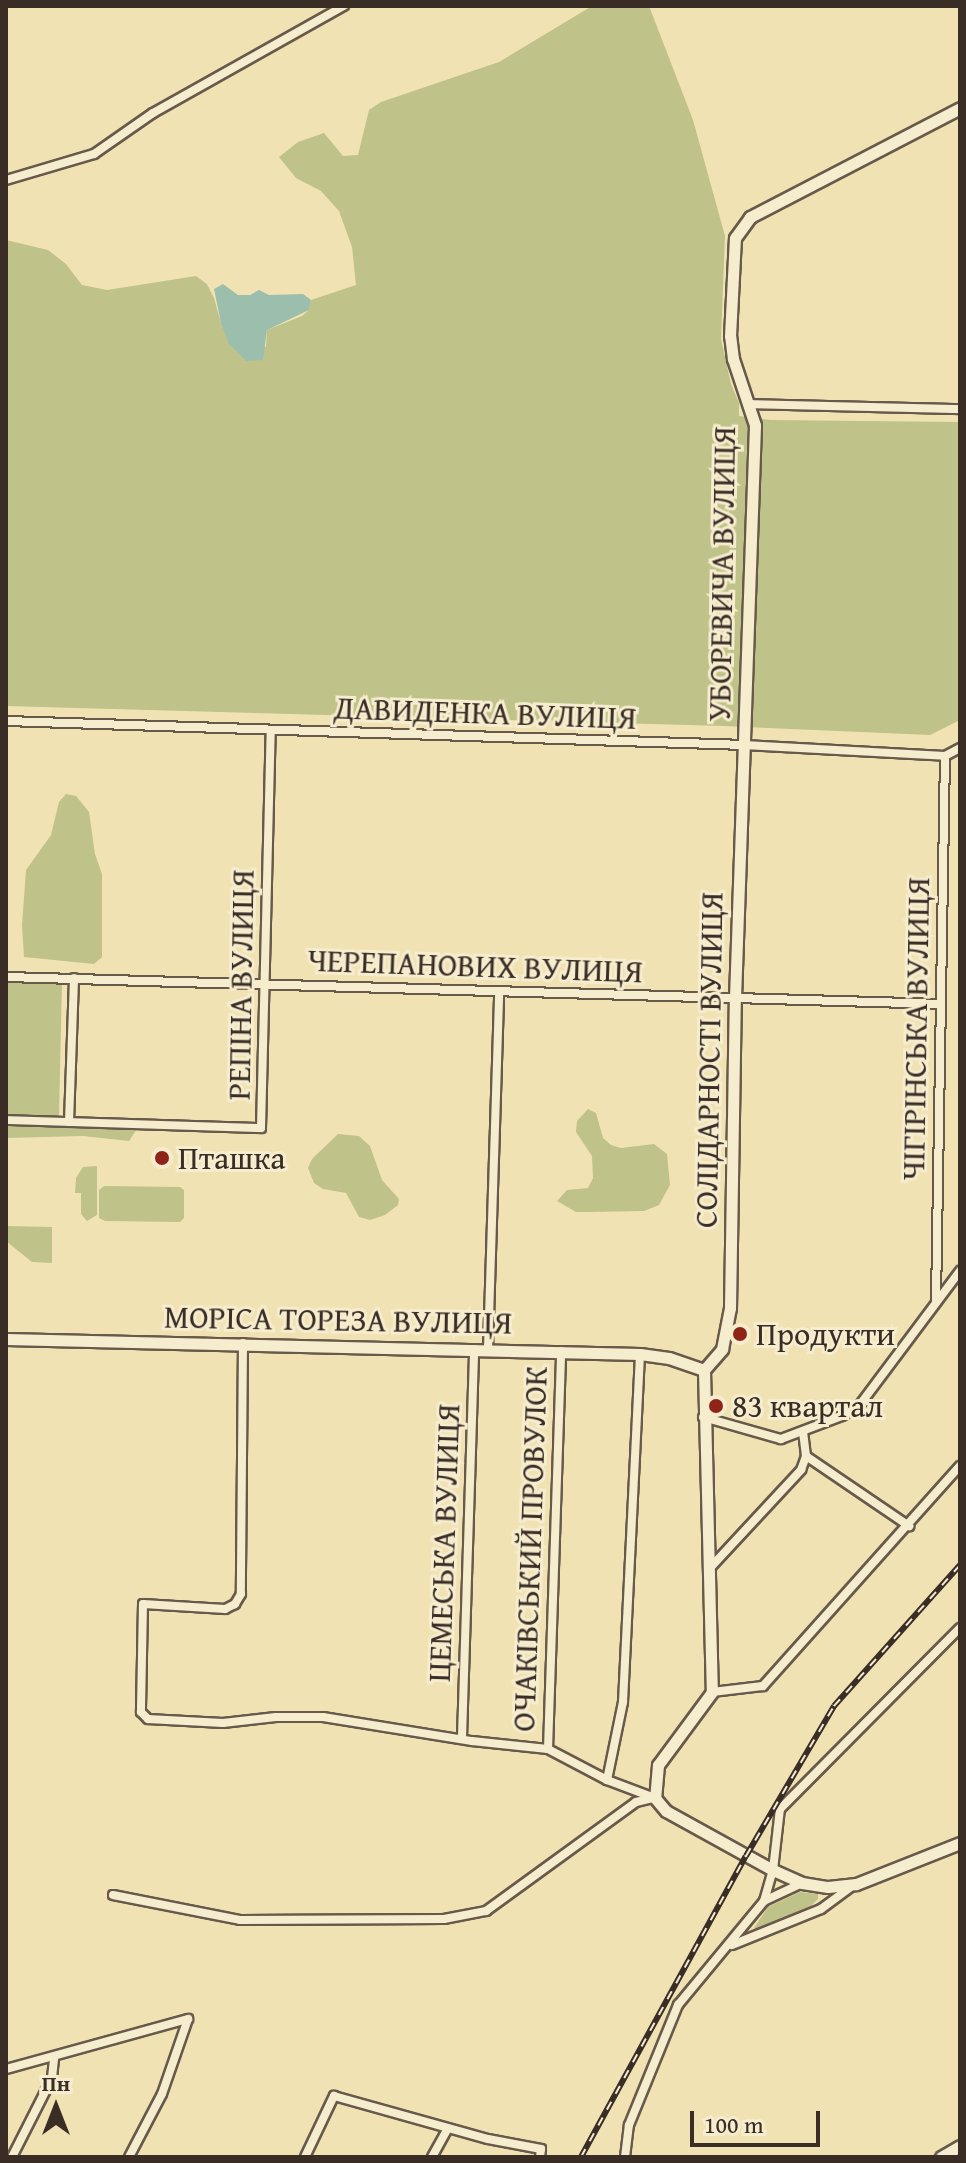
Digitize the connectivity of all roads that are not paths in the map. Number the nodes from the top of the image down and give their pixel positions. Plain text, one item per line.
1 (344, 6) edge
2 (960, 108) edge
3 (6, 180) edge
4 (749, 404) junction
5 (960, 409) edge
6 (6, 721) edge
7 (271, 731) junction
8 (744, 745) junction
9 (960, 748) edge
10 (945, 756) junction
11 (6, 977) edge
12 (74, 978) junction
13 (265, 983) junction
14 (499, 991) junction
15 (735, 998) junction
16 (941, 1004) junction
17 (6, 1120) edge
18 (69, 1122) junction
19 (960, 1271) edge
20 (936, 1302) junction
21 (6, 1339) edge
22 (243, 1342) junction
23 (474, 1349) junction
24 (488, 1349) junction
25 (561, 1351) junction
26 (640, 1354) junction
27 (704, 1370) junction
28 (702, 1417) junction
29 (803, 1433) junction
30 (806, 1456) junction
31 (960, 1466) edge
32 (909, 1526) junction
33 (710, 1568) junction
34 (960, 1628) edge
35 (712, 1692) junction
36 (462, 1737) junction
37 (548, 1749) junction
38 (607, 1780) junction
39 (655, 1798) junction
40 (960, 1843) edge
41 (773, 1870) junction
42 (802, 1883) junction
43 (856, 1884) junction
44 (113, 1895) dead end
45 (764, 1901) junction
46 (730, 1945) junction
47 (54, 2058) junction
48 (6, 2069) edge
49 (448, 2128) junction
50 (960, 2146) edge
51 (541, 2153) edge
52 (12, 2157) edge
53 (129, 2157) edge
54 (305, 2157) edge
55 (432, 2157) edge
56 (625, 2157) edge
57 (941, 2157) edge

1 - 3 street
2 - 4 street, УБОРЕВИЧА ВУЛИЦЯ
4 - 5 street
4 - 8 street, УБОРЕВИЧА ВУЛИЦЯ
6 - 7 street, ДАВИДЕНКА ВУЛИЦЯ
7 - 8 street, ДАВИДЕНКА ВУЛИЦЯ
7 - 13 street, РЕПIНА ВУЛИЦЯ
8 - 10 street, ДАВИДЕНКА ВУЛИЦЯ
8 - 15 street, СОЛІДАРНОСТІ ВУЛИЦЯ
9 - 10 street
10 - 16 street, ЧIГIРIНСЬКА ВУЛИЦЯ
11 - 12 street, ЧЕРЕПАНОВИХ ВУЛИЦЯ
12 - 13 street, ЧЕРЕПАНОВИХ ВУЛИЦЯ
12 - 18 street
13 - 14 street, ЧЕРЕПАНОВИХ ВУЛИЦЯ
13 - 18 street, РЕПIНА ВУЛИЦЯ
14 - 15 street, ЧЕРЕПАНОВИХ ВУЛИЦЯ
14 - 24 street
15 - 16 street, ЧЕРЕПАНОВИХ ВУЛИЦЯ
15 - 27 street, СОЛІДАРНОСТІ ВУЛИЦЯ
16 - 20 street, ЧIГIРIНСЬКА ВУЛИЦЯ
17 - 18 street, РЕПIНА ВУЛИЦЯ
19 - 20 street
20 - 29 street
21 - 22 street, МОРІСА ТОРЕЗА ВУЛИЦЯ
22 - 23 street, МОРІСА ТОРЕЗА ВУЛИЦЯ
22 - 36 street
23 - 24 street, МОРІСА ТОРЕЗА ВУЛИЦЯ
23 - 36 street, ЦЕМЕСЬКА ВУЛИЦЯ
24 - 25 street, МОРІСА ТОРЕЗА ВУЛИЦЯ
25 - 26 street, МОРІСА ТОРЕЗА ВУЛИЦЯ
25 - 37 street, ОЧАКIВСЬКИЙ ПРОВУЛОК
26 - 27 street, МОРІСА ТОРЕЗА ВУЛИЦЯ
26 - 38 street
27 - 28 street, СОЛІДАРНОСТІ ВУЛИЦЯ
28 - 29 street
28 - 33 street, СОЛІДАРНОСТІ ВУЛИЦЯ
29 - 30 street
30 - 32 street
30 - 33 street
31 - 32 street
32 - 35 street
33 - 35 street, СОЛІДАРНОСТІ ВУЛИЦЯ
34 - 41 street
35 - 39 street
36 - 37 street
37 - 38 street
38 - 39 street
39 - 41 street
39 - 44 street
40 - 43 street
41 - 42 street
41 - 45 street
42 - 43 street
42 - 45 street
43 - 46 street
45 - 46 street
46 - 56 street
47 - 48 street
47 - 52 street
47 - 53 street
49 - 51 street
49 - 54 street
49 - 55 street
50 - 57 street

